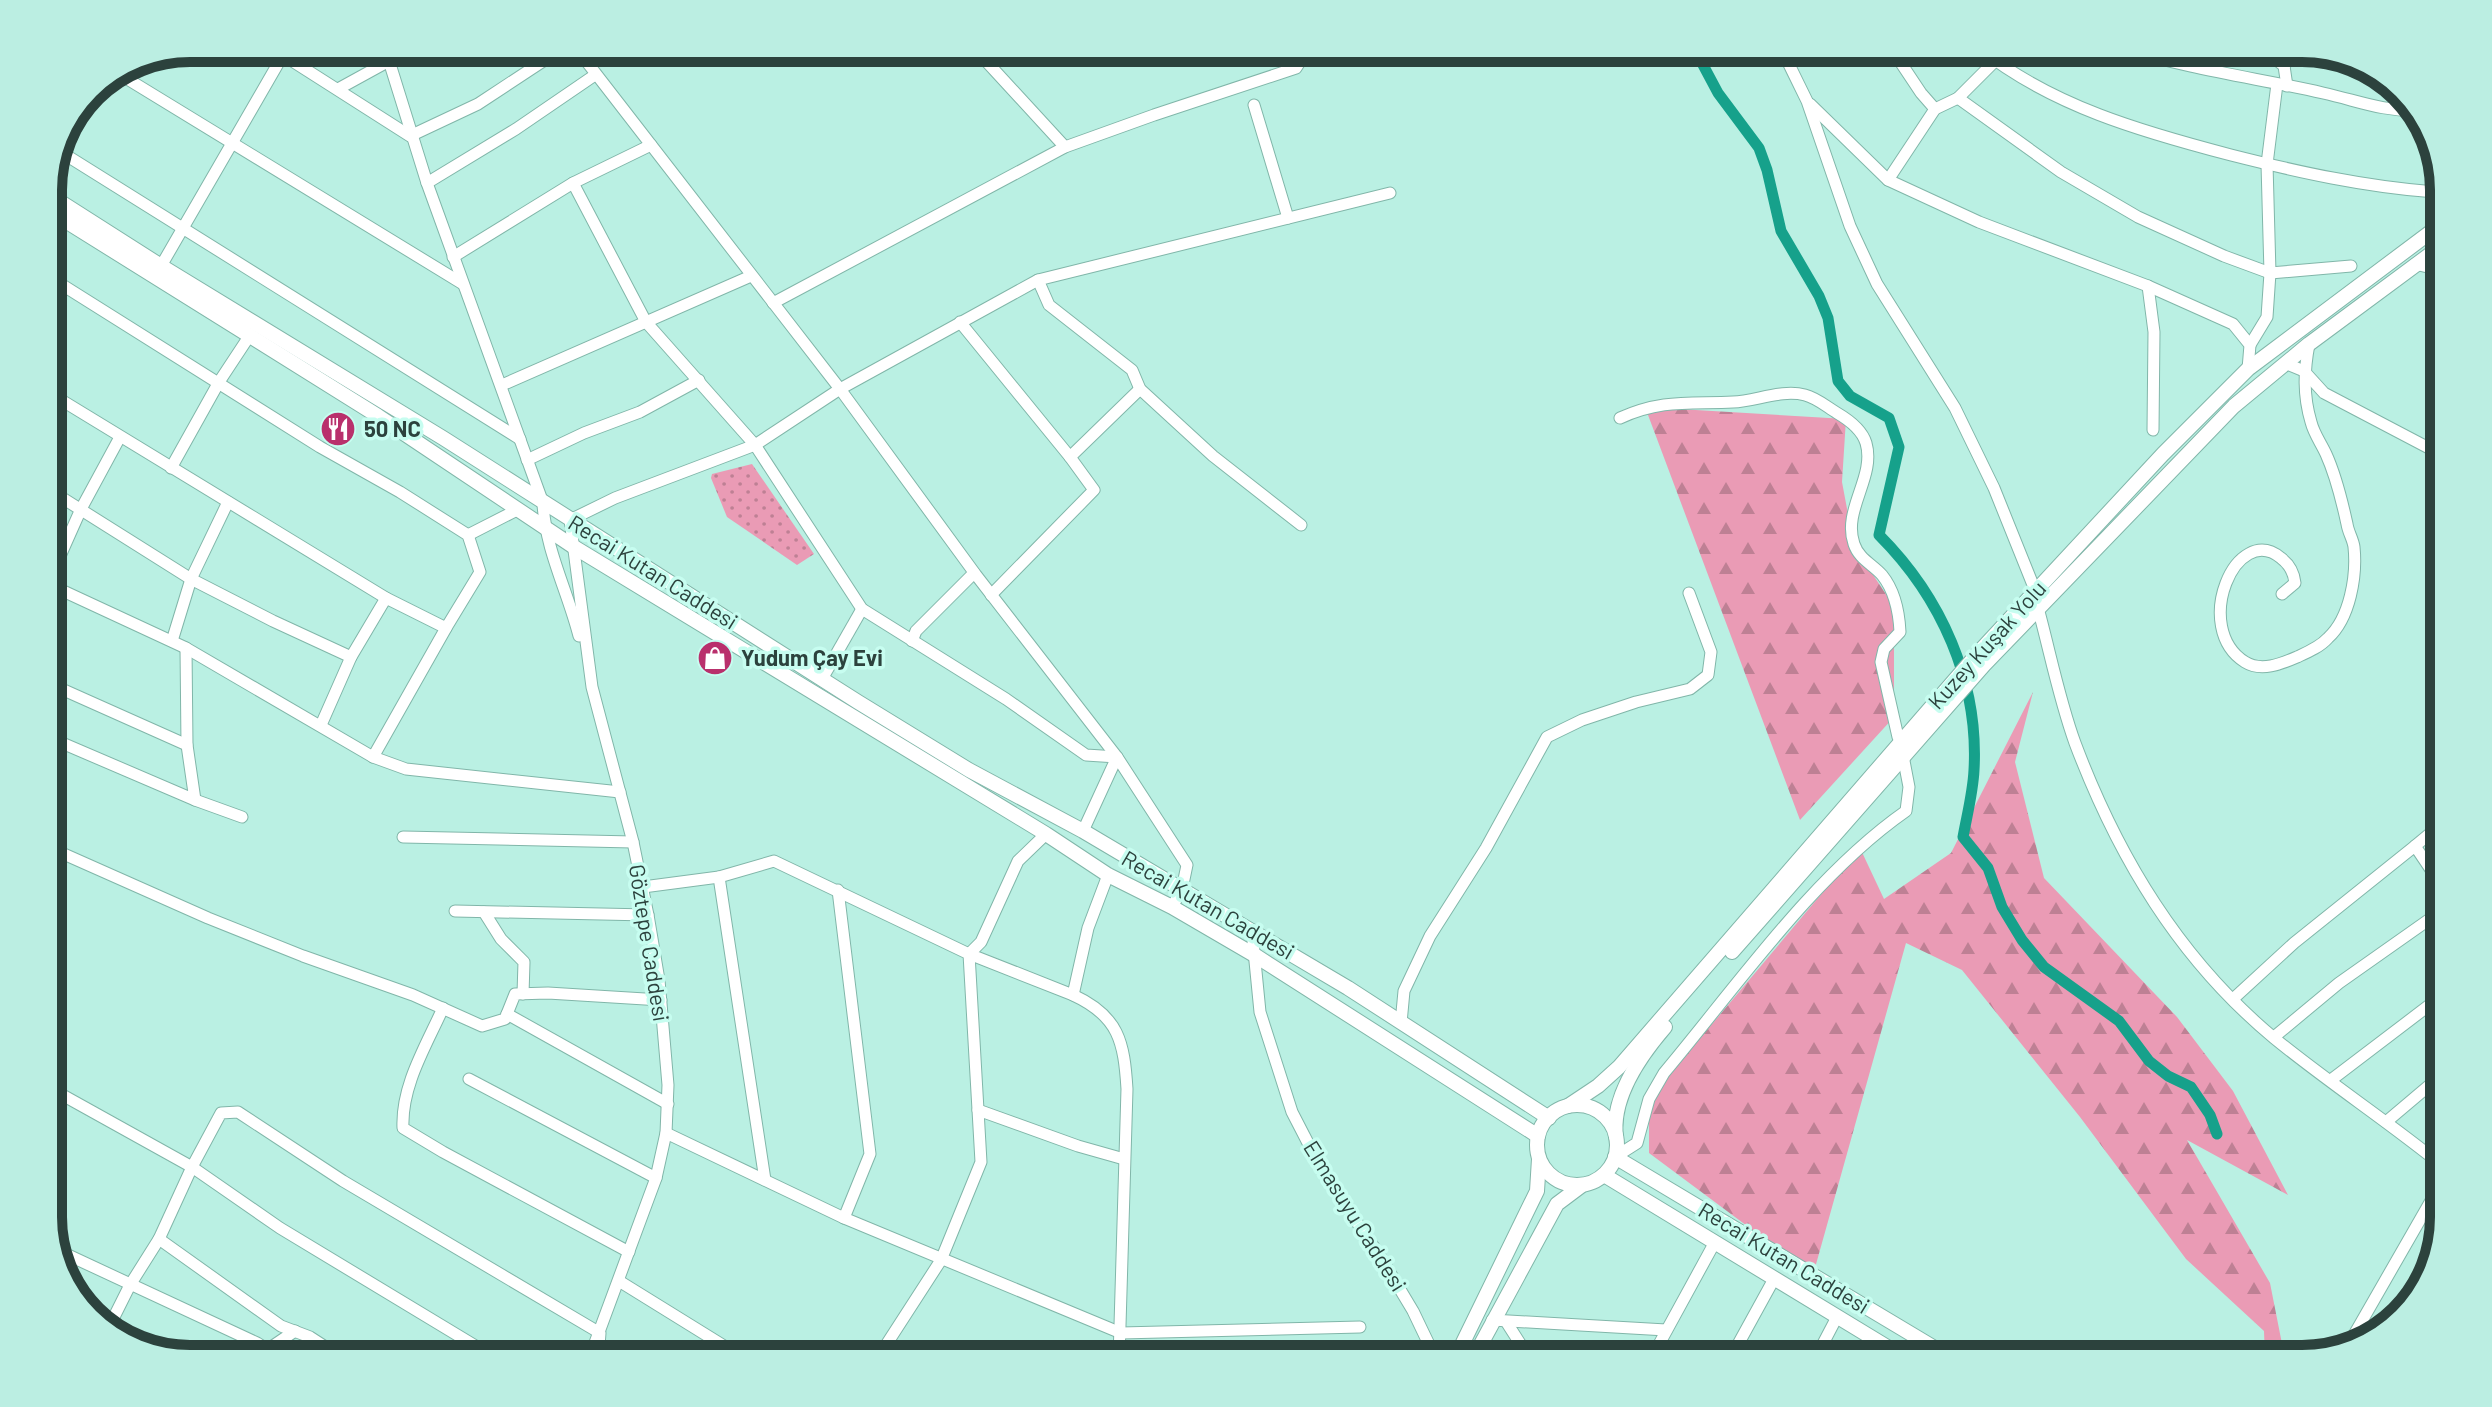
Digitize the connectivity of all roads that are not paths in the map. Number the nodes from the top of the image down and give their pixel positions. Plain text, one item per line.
1 (279, 62) edge
2 (294, 62) edge
3 (387, 62) edge
4 (389, 62) edge
5 (542, 62) edge
6 (586, 62) edge
7 (987, 62) edge
8 (1298, 62) edge
9 (1788, 62) edge
10 (1900, 62) edge
11 (1994, 62) edge
12 (1997, 62) edge
13 (2185, 62) edge
14 (2279, 62) edge
15 (2287, 62) edge
16 (2284, 66) junction
17 (595, 75) junction
18 (127, 79) edge
19 (2282, 85) junction
20 (338, 89) junction
21 (1958, 98) junction
22 (1807, 101) junction
23 (1254, 105) dead end
24 (1935, 109) junction
25 (2401, 111) edge
26 (410, 136) junction
27 (232, 142) junction
28 (651, 145) junction
29 (1065, 147) junction
30 (67, 155) edge
31 (2267, 164) junction
32 (1888, 180) junction
33 (427, 183) junction
34 (573, 183) junction
35 (2430, 192) edge
36 (1390, 193) dead end
37 (62, 203) edge
38 (1288, 218) junction
39 (62, 219) edge
40 (183, 227) junction
41 (2430, 232) edge
42 (2430, 256) edge
43 (453, 257) junction
44 (2415, 264) junction
45 (161, 266) junction
46 (2351, 266) dead end
47 (2430, 268) edge
48 (2270, 273) junction
49 (751, 276) junction
50 (1038, 280) junction
51 (62, 285) edge
52 (464, 285) junction
53 (2148, 286) junction
54 (773, 303) junction
55 (646, 322) junction
56 (960, 322) junction
57 (250, 335) junction
58 (2309, 344) junction
59 (2250, 345) junction
60 (2285, 363) junction
61 (2248, 369) junction
62 (2304, 371) junction
63 (699, 380) junction
64 (219, 382) junction
65 (502, 385) junction
66 (840, 389) junction
67 (1140, 389) junction
68 (62, 401) edge
69 (1620, 418) dead end
70 (2153, 430) dead end
71 (120, 437) junction
72 (520, 439) junction
73 (755, 445) junction
74 (2430, 445) edge
75 (1070, 457) junction
76 (527, 460) junction
77 (171, 468) junction
78 (62, 497) edge
79 (228, 502) junction
80 (543, 503) junction
81 (81, 509) junction
82 (517, 510) junction
83 (570, 520) junction
84 (1301, 525) dead end
85 (544, 528) junction
86 (468, 535) junction
87 (574, 547) junction
88 (62, 552) edge
89 (974, 573) junction
90 (191, 579) junction
91 (62, 590) edge
92 (2035, 590) junction
93 (1689, 593) dead end
94 (2282, 594) dead end
95 (991, 595) junction
96 (386, 598) junction
97 (2038, 608) junction
98 (862, 609) junction
99 (446, 628) junction
100 (172, 641) junction
101 (912, 641) junction
102 (186, 648) junction
103 (351, 657) junction
104 (1981, 659) junction
105 (822, 679) junction
106 (592, 687) junction
107 (62, 689) edge
108 (1946, 699) junction
109 (321, 725) junction
110 (1898, 737) dead end
111 (62, 743) edge
112 (187, 745) junction
113 (373, 757) junction
114 (1117, 757) junction
115 (1904, 761) dead end
116 (620, 792) junction
117 (195, 800) junction
118 (242, 817) dead end
119 (1083, 831) junction
120 (1046, 834) junction
121 (2430, 834) edge
122 (403, 837) dead end
123 (633, 842) junction
124 (2415, 846) junction
125 (62, 853) edge
126 (2430, 868) edge
127 (1108, 875) junction
128 (719, 877) junction
129 (643, 887) junction
130 (1182, 889) junction
131 (838, 890) junction
132 (1172, 907) junction
133 (455, 911) dead end
134 (484, 912) junction
135 (648, 915) junction
136 (2430, 919) edge
137 (1252, 931) junction
138 (969, 954) junction
139 (1256, 956) junction
140 (523, 994) junction
141 (1073, 995) junction
142 (2233, 999) junction
143 (661, 1000) junction
144 (2430, 1005) edge
145 (443, 1008) junction
146 (507, 1014) junction
147 (1401, 1023) junction
148 (2274, 1037) junction
149 (469, 1079) dead end
150 (2331, 1080) junction
151 (2430, 1085) edge
152 (62, 1095) edge
153 (668, 1104) junction
154 (1568, 1106) junction
155 (978, 1110) junction
156 (1549, 1118) junction
157 (2386, 1122) junction
158 (666, 1133) junction
159 (1538, 1136) junction
160 (1616, 1137) junction
161 (2430, 1156) edge
162 (1615, 1157) junction
163 (1124, 1159) junction
164 (1539, 1159) junction
165 (192, 1167) junction
166 (1604, 1175) junction
167 (656, 1178) junction
168 (765, 1180) junction
169 (1581, 1186) junction
170 (2430, 1202) edge
171 (844, 1218) junction
172 (159, 1239) junction
173 (1715, 1242) junction
174 (629, 1252) junction
175 (68, 1256) edge
176 (941, 1260) junction
177 (1774, 1279) junction
178 (619, 1281) junction
179 (130, 1285) junction
180 (1837, 1317) junction
181 (113, 1319) edge
182 (1500, 1321) junction
183 (1360, 1327) dead end
184 (1666, 1330) junction
185 (295, 1331) junction
186 (600, 1333) junction
187 (1121, 1333) junction
188 (2355, 1333) edge
189 (256, 1345) edge
190 (274, 1345) edge
191 (322, 1345) edge
192 (474, 1345) edge
193 (595, 1345) edge
194 (599, 1345) edge
195 (722, 1345) edge
196 (889, 1345) edge
197 (1120, 1345) edge
198 (1429, 1345) edge
199 (1462, 1345) edge
200 (1483, 1345) edge
201 (1519, 1345) edge
202 (1658, 1345) edge
203 (1738, 1345) edge
204 (1822, 1345) edge
205 (1884, 1345) edge
206 (1930, 1345) edge

1 - 27 street
2 - 20 street
3 - 20 street
4 - 26 street
5 - 26 street
6 - 17 street
7 - 29 street
8 - 29 street
9 - 22 street
10 - 24 street
11 - 21 street
12 - 31 street
13 - 19 street
14 - 16 street
15 - 16 street
16 - 19 street
17 - 28 street
17 - 33 street
18 - 27 street
19 - 25 street
19 - 31 street
20 - 26 street
21 - 24 street
21 - 48 street
22 - 32 street
22 - 92 street
23 - 38 street
24 - 32 street
26 - 33 street
27 - 40 street
27 - 52 street
28 - 34 street
28 - 49 street
29 - 54 street
30 - 40 street
31 - 35 street
31 - 48 street
32 - 53 street
33 - 43 street
34 - 43 street
34 - 55 street
36 - 38 street
37 - 45 main road, Recai Kutan Caddesi
38 - 50 street
39 - 57 main road, Recai Kutan Caddesi
40 - 45 street
40 - 72 street
41 - 61 main road, Kuzey Kuşak Yolu
42 - 44 main road, Kuzey Kuşak Yolu
43 - 52 street
44 - 47 street
44 - 58 main road, Kuzey Kuşak Yolu
45 - 80 main road, Recai Kutan Caddesi
46 - 48 street
48 - 59 street
49 - 54 street
49 - 55 street
50 - 56 street
50 - 67 street
51 - 64 street
52 - 65 street
53 - 59 street
53 - 70 street
54 - 66 street
55 - 63 street
55 - 65 street
56 - 66 street
56 - 75 street
57 - 64 street
57 - 82 main road, Recai Kutan Caddesi
58 - 60 main road, Kuzey Kuşak Yolu
58 - 62 street
59 - 61 street
60 - 62 street
60 - 97 main road, Kuzey Kuşak Yolu
61 - 92 main road, Kuzey Kuşak Yolu
62 - 74 street
62 - 94 street
63 - 73 street
63 - 76 street
64 - 77 street
64 - 86 street
65 - 72 street
66 - 73 street
66 - 89 street
67 - 75 street
67 - 84 street
68 - 71 street
69 - 110 street
71 - 77 street
71 - 81 street
72 - 76 street
73 - 83 street
73 - 98 street
75 - 95 street
76 - 80 street
77 - 79 street
78 - 81 street
79 - 90 street
79 - 96 street
80 - 83 main road, Recai Kutan Caddesi
80 - 85 street
81 - 88 street
81 - 90 street
82 - 85 main road, Recai Kutan Caddesi
82 - 86 street
83 - 87 street, Göztepe Caddesi
83 - 105 main road, Recai Kutan Caddesi
85 - 87 main road, Recai Kutan Caddesi
85 - 106 street
86 - 99 street
87 - 106 street, Göztepe Caddesi
87 - 120 main road, Recai Kutan Caddesi
89 - 95 street
89 - 101 street
90 - 100 street
90 - 103 street
91 - 100 street
92 - 104 main road, Kuzey Kuşak Yolu
93 - 147 street
95 - 114 street
96 - 99 street
96 - 103 street
97 - 104 main road, Kuzey Kuşak Yolu
97 - 142 street
98 - 101 street
98 - 105 street
99 - 113 street
100 - 102 street
101 - 114 street
102 - 109 street
102 - 112 street
103 - 109 street
104 - 108 main road, Kuzey Kuşak Yolu
105 - 119 main road, Recai Kutan Caddesi
106 - 116 street, Göztepe Caddesi
107 - 112 street
108 - 154 main road, Kuzey Kuşak Yolu
108 - 160 main road, Kuzey Kuşak Yolu
109 - 113 street
111 - 117 street
112 - 117 street
113 - 116 street
114 - 119 street
114 - 130 street
115 - 162 street
116 - 123 street, Göztepe Caddesi
117 - 118 street
119 - 130 main road, Recai Kutan Caddesi
120 - 127 main road, Recai Kutan Caddesi
120 - 138 street
121 - 124 street
122 - 123 street
123 - 129 street, Göztepe Caddesi
124 - 126 street
124 - 142 street
125 - 145 street
127 - 132 main road, Recai Kutan Caddesi
127 - 141 street
128 - 129 street
128 - 131 street
128 - 168 street
129 - 135 street, Göztepe Caddesi
130 - 132 street
130 - 137 main road, Recai Kutan Caddesi
131 - 138 street
131 - 171 street
132 - 139 main road, Recai Kutan Caddesi
133 - 134 street
134 - 135 street
134 - 140 street
135 - 143 street, Göztepe Caddesi
136 - 148 street
137 - 139 street, Elmasuyu Caddesi
137 - 147 main road, Recai Kutan Caddesi
138 - 141 street
138 - 155 street
139 - 159 main road, Recai Kutan Caddesi
139 - 198 street, Elmasuyu Caddesi
140 - 143 street
140 - 146 street
141 - 163 street
142 - 148 street
143 - 153 street, Göztepe Caddesi
144 - 150 street
145 - 146 street
145 - 174 street
146 - 153 street
147 - 156 main road, Recai Kutan Caddesi
148 - 150 street
149 - 167 street
150 - 157 street
151 - 157 street
152 - 165 street
153 - 158 street, Göztepe Caddesi
154 - 156 main road
154 - 160 main road
155 - 163 street
155 - 176 street
156 - 159 main road
157 - 161 street
158 - 167 street, Göztepe Caddesi
158 - 168 street
159 - 164 main road
160 - 162 main road
162 - 166 main road
162 - 206 main road, Recai Kutan Caddesi
163 - 187 street
164 - 169 main road
164 - 199 main road
165 - 172 street
165 - 186 street
165 - 192 street
166 - 169 main road
166 - 173 main road, Recai Kutan Caddesi
167 - 174 street, Göztepe Caddesi
168 - 171 street
169 - 182 main road
170 - 188 street
171 - 176 street
172 - 179 street
172 - 185 street
173 - 177 main road, Recai Kutan Caddesi
173 - 184 street
174 - 178 street, Göztepe Caddesi
175 - 179 street
176 - 187 street
176 - 196 street
177 - 180 main road, Recai Kutan Caddesi
177 - 203 street
178 - 186 street, Göztepe Caddesi
178 - 195 street
179 - 181 street
179 - 189 street
180 - 204 street
180 - 205 main road, Recai Kutan Caddesi
182 - 184 street
182 - 200 main road
182 - 201 street
183 - 187 street
184 - 202 street
185 - 190 street
185 - 191 street
186 - 193 street, Göztepe Caddesi
186 - 194 street
187 - 197 street

